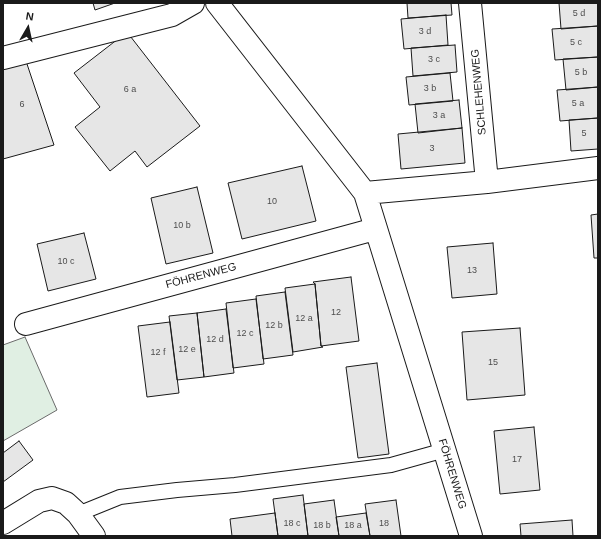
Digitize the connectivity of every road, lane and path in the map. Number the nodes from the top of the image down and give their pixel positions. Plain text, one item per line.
1 (193, 3) edge
2 (217, 3) edge
3 (470, 3) edge
4 (3, 58) edge
5 (598, 168) edge
6 (487, 182) junction
7 (365, 193) junction
8 (375, 229) junction
9 (26, 324) dead end
10 (445, 450) junction
11 (78, 514) junction
12 (3, 523) edge
13 (94, 536) edge
14 (471, 536) edge

1 - 4 street
2 - 7 street, FÖHRENWEG
3 - 6 street, SCHLEHENWEG
5 - 6 street
6 - 7 street
7 - 8 street, FÖHRENWEG
8 - 9 street, FÖHRENWEG
8 - 10 street, FÖHRENWEG
10 - 11 lane
10 - 14 street, FÖHRENWEG
11 - 12 street
11 - 13 street

